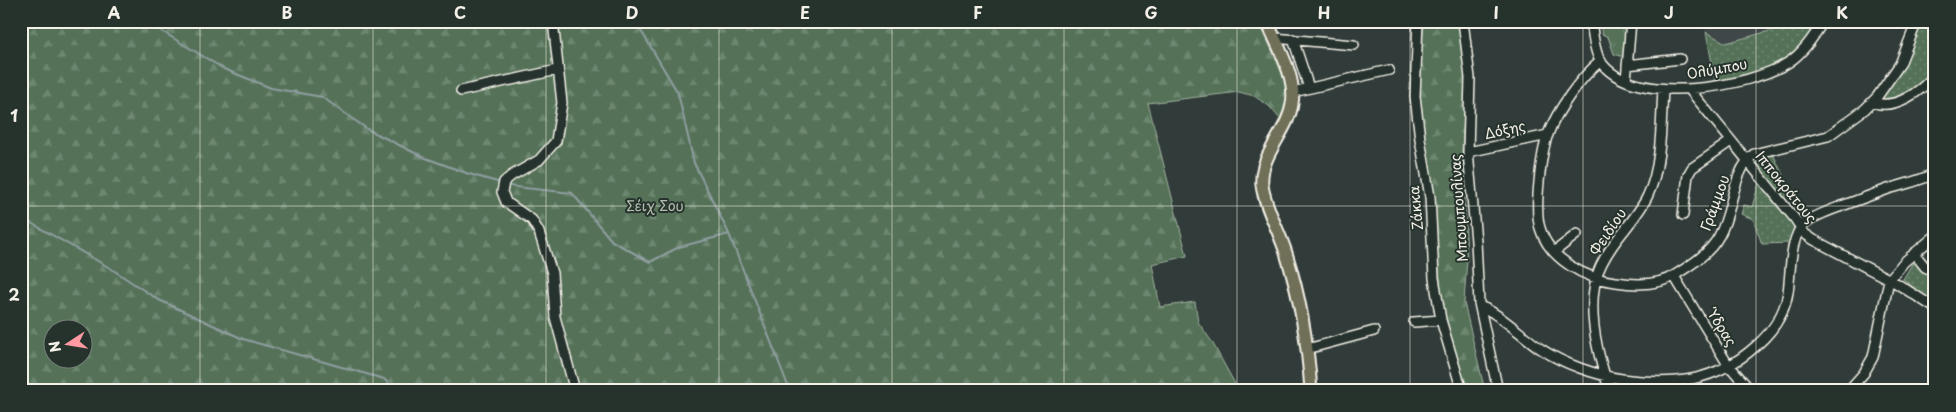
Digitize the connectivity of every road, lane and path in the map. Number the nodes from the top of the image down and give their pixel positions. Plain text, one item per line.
1 (553, 21) edge
2 (1267, 21) edge
3 (1418, 21) edge
4 (1463, 21) edge
5 (1591, 21) edge
6 (1631, 21) edge
7 (1823, 21) edge
8 (1917, 21) edge
9 (1274, 38) junction
10 (1293, 39) junction
11 (1354, 45) dead end
12 (1680, 59) dead end
13 (1601, 61) junction
14 (1627, 65) junction
15 (557, 70) junction
16 (1390, 70) dead end
17 (1935, 75) edge
18 (1626, 80) junction
19 (1309, 88) junction
20 (1689, 89) junction
21 (1663, 90) junction
22 (461, 91) dead end
23 (1293, 92) junction
24 (1872, 102) junction
25 (1548, 135) junction
26 (1731, 141) junction
27 (1468, 152) junction
28 (1747, 160) junction
29 (1935, 173) edge
30 (1683, 216) dead end
31 (1801, 228) junction
32 (1577, 234) dead end
33 (1935, 236) edge
34 (1554, 252) junction
35 (1914, 253) junction
36 (1935, 272) edge
37 (1674, 276) junction
38 (1596, 278) junction
39 (1889, 280) junction
40 (1480, 307) junction
41 (1935, 308) edge
42 (1441, 320) junction
43 (1414, 322) dead end
44 (1374, 330) dead end
45 (1307, 349) junction
46 (1730, 366) junction
47 (1605, 375) junction
48 (575, 391) edge
49 (1311, 391) edge
50 (1462, 391) edge
51 (1498, 391) edge
52 (1610, 391) edge
53 (1751, 391) edge
54 (1848, 391) edge

1 - 15 street
2 - 9 main road
3 - 42 street, Ζάκκα
4 - 27 street, Μπουμπουλίνας
5 - 13 street
6 - 14 street
7 - 20 street, Ολύμπου
8 - 24 street
9 - 10 street
9 - 23 main road
10 - 11 street
10 - 19 street
12 - 14 street
13 - 18 street, Ολύμπου
13 - 25 street, Γράμμου
14 - 18 street
15 - 22 street
15 - 48 street
16 - 19 street
17 - 24 street
18 - 21 street, Ολύμπου
19 - 23 street
20 - 21 street, Ολύμπου
20 - 26 street, Ιπποκράτους
21 - 38 street, Φειδίου
23 - 45 main road
24 - 28 street
25 - 27 street, Δόξης
25 - 34 street, Γράμμου
26 - 28 street, Ιπποκράτους
26 - 30 street
27 - 40 street, Μπουμπουλίνας
28 - 31 street, Ιπποκράτους
28 - 37 street, Γράμμου
29 - 31 street
31 - 39 street, Ιπποκράτους
31 - 46 street
32 - 34 street
33 - 35 street
34 - 38 street, Γράμμου
35 - 36 street
35 - 39 street
37 - 38 street, Γράμμου
37 - 46 street, Ύδρας
38 - 47 street, Φειδίου
39 - 41 street, Ιπποκράτους
39 - 54 street
40 - 47 street
40 - 51 street, Μπουμπουλίνας
42 - 43 street
42 - 50 street, Ζάκκα
44 - 45 street
45 - 49 main road
46 - 47 street
46 - 53 street, Ύδρας
47 - 52 street, Φειδίου

